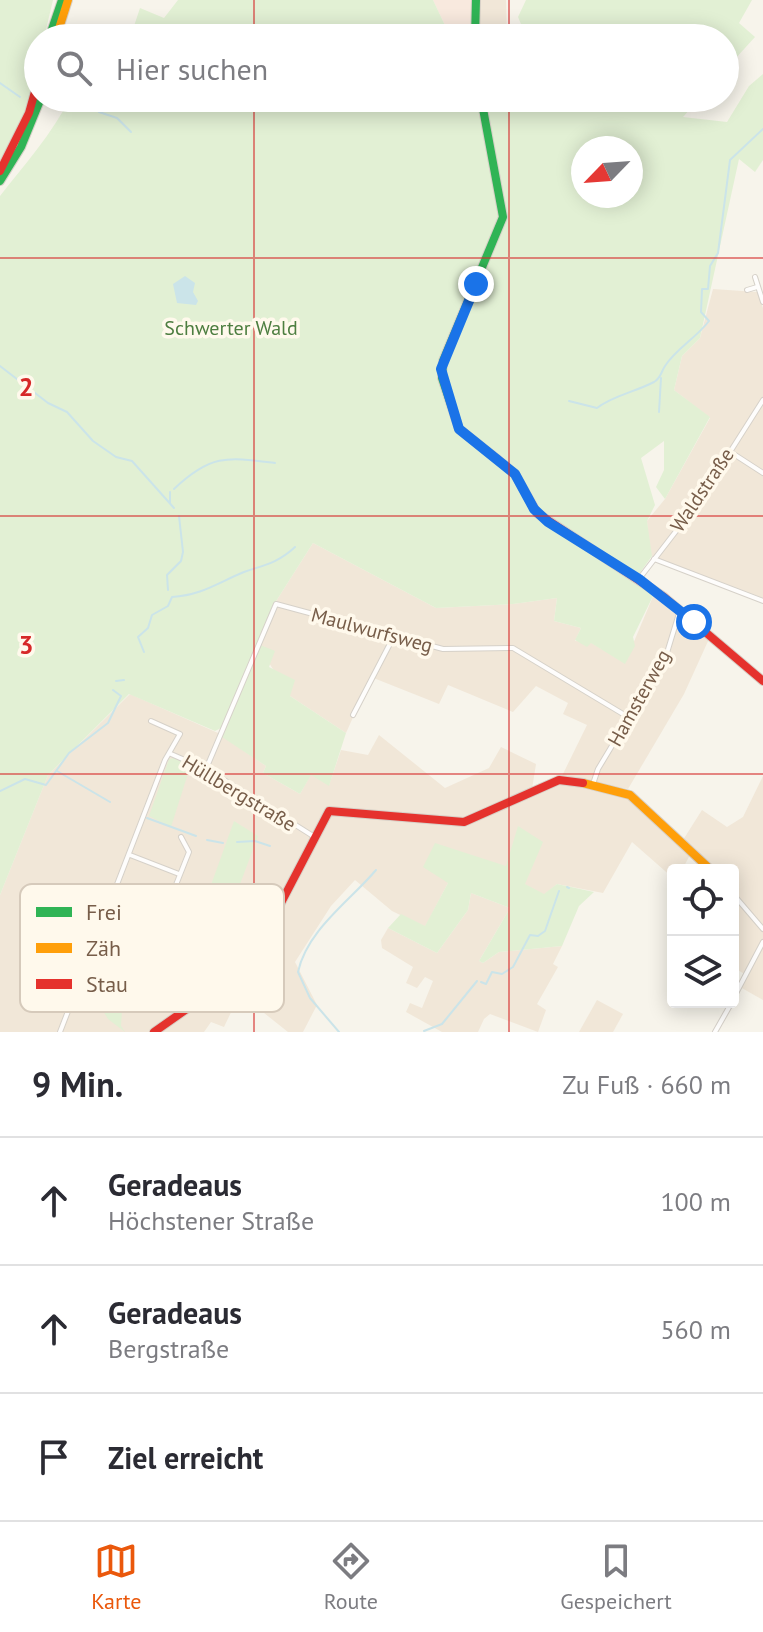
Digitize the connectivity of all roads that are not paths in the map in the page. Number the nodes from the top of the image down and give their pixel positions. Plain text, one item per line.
1 (65, 0) edge
2 (476, 0) edge
3 (55, 24) edge
4 (59, 24) edge
5 (475, 24) edge
6 (29, 112) edge
7 (35, 112) edge
8 (484, 112) edge
9 (0, 171) edge
10 (0, 181) edge
11 (755, 277) dead end
12 (757, 287) junction
13 (747, 290) dead end
14 (763, 302) edge
15 (763, 400) edge
16 (729, 451) junction
17 (763, 473) edge
18 (654, 559) junction
19 (639, 579) junction
20 (763, 601) edge
21 (680, 610) junction
22 (394, 636) junction
23 (763, 681) edge
24 (353, 715) dead end
25 (628, 717) junction
26 (151, 721) dead end
27 (171, 754) junction
28 (206, 769) junction
29 (593, 784) junction
30 (313, 836) junction
31 (181, 837) dead end
32 (130, 855) junction
33 (705, 864) edge
34 (179, 874) junction
35 (119, 884) edge
36 (175, 884) edge
37 (284, 894) edge
38 (739, 901) edge
39 (763, 929) edge
40 (763, 942) edge
41 (739, 988) edge
42 (728, 1008) edge
43 (68, 1012) edge
44 (182, 1012) edge
45 (60, 1032) edge
46 (154, 1032) edge
47 (715, 1032) edge

1 - 3 main road
1 - 4 main road
2 - 5 main road
6 - 9 main road
7 - 10 main road
8 - 19 main road
11 - 12 street
12 - 13 street
12 - 14 street
15 - 16 street, Waldstraße
16 - 17 street
16 - 18 street, Waldstraße
18 - 19 street, Waldstraße
18 - 20 street
19 - 21 main road
21 - 23 main road
21 - 25 street, Hamsterweg
22 - 24 street
22 - 25 street, Maulwurfsweg
22 - 28 street, Maulwurfsweg
25 - 29 street, Hamsterweg
26 - 27 street, Hüllbergstraße
27 - 28 street, Hüllbergstraße
27 - 32 street
28 - 30 street, Hüllbergstraße
29 - 30 main road
29 - 33 main road
30 - 37 main road
31 - 34 street
32 - 34 street
32 - 35 street
34 - 36 street
38 - 39 street
40 - 41 street
42 - 47 street
43 - 45 street
44 - 46 main road

